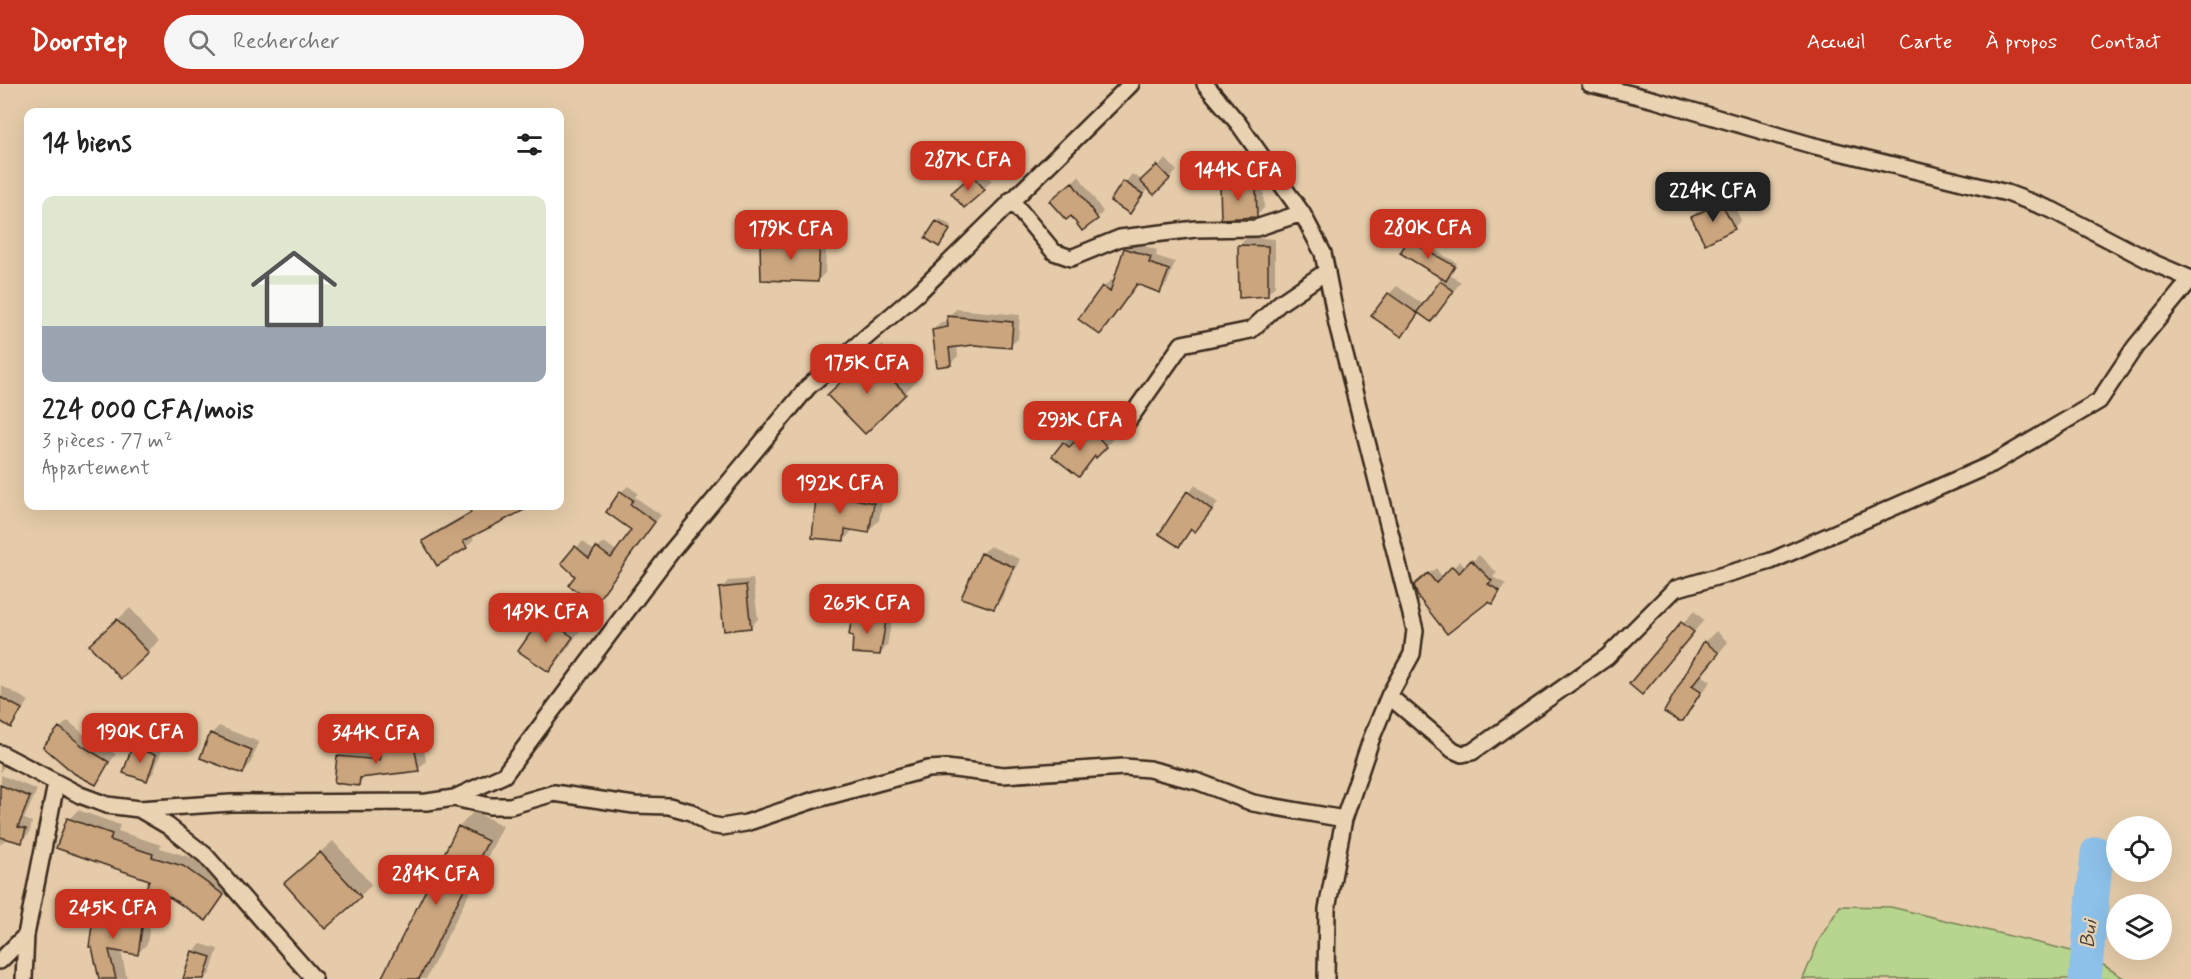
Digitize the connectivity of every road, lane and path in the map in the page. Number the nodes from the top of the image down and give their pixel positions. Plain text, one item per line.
1 (1131, 84) edge
2 (1205, 84) edge
3 (1590, 84) edge
4 (1011, 200) junction
5 (1302, 213) junction
6 (1327, 271) junction
7 (2191, 279) edge
8 (1128, 421) dead end
9 (1389, 696) junction
10 (0, 753) edge
11 (504, 775) junction
12 (56, 784) junction
13 (454, 798) junction
14 (490, 806) junction
15 (139, 809) junction
16 (1344, 819) junction
17 (26, 935) junction
18 (0, 961) edge
19 (24, 979) edge
20 (314, 979) edge
21 (1326, 979) edge

1 - 4 street
2 - 5 street
3 - 7 street
4 - 5 street
4 - 11 street
5 - 6 street
6 - 8 street
6 - 9 street
7 - 9 street
9 - 16 street
10 - 12 street
11 - 13 street
11 - 14 street
12 - 15 street
12 - 17 street
13 - 14 street
13 - 15 street
14 - 16 street
15 - 20 street
16 - 21 street
17 - 18 street
17 - 19 street

